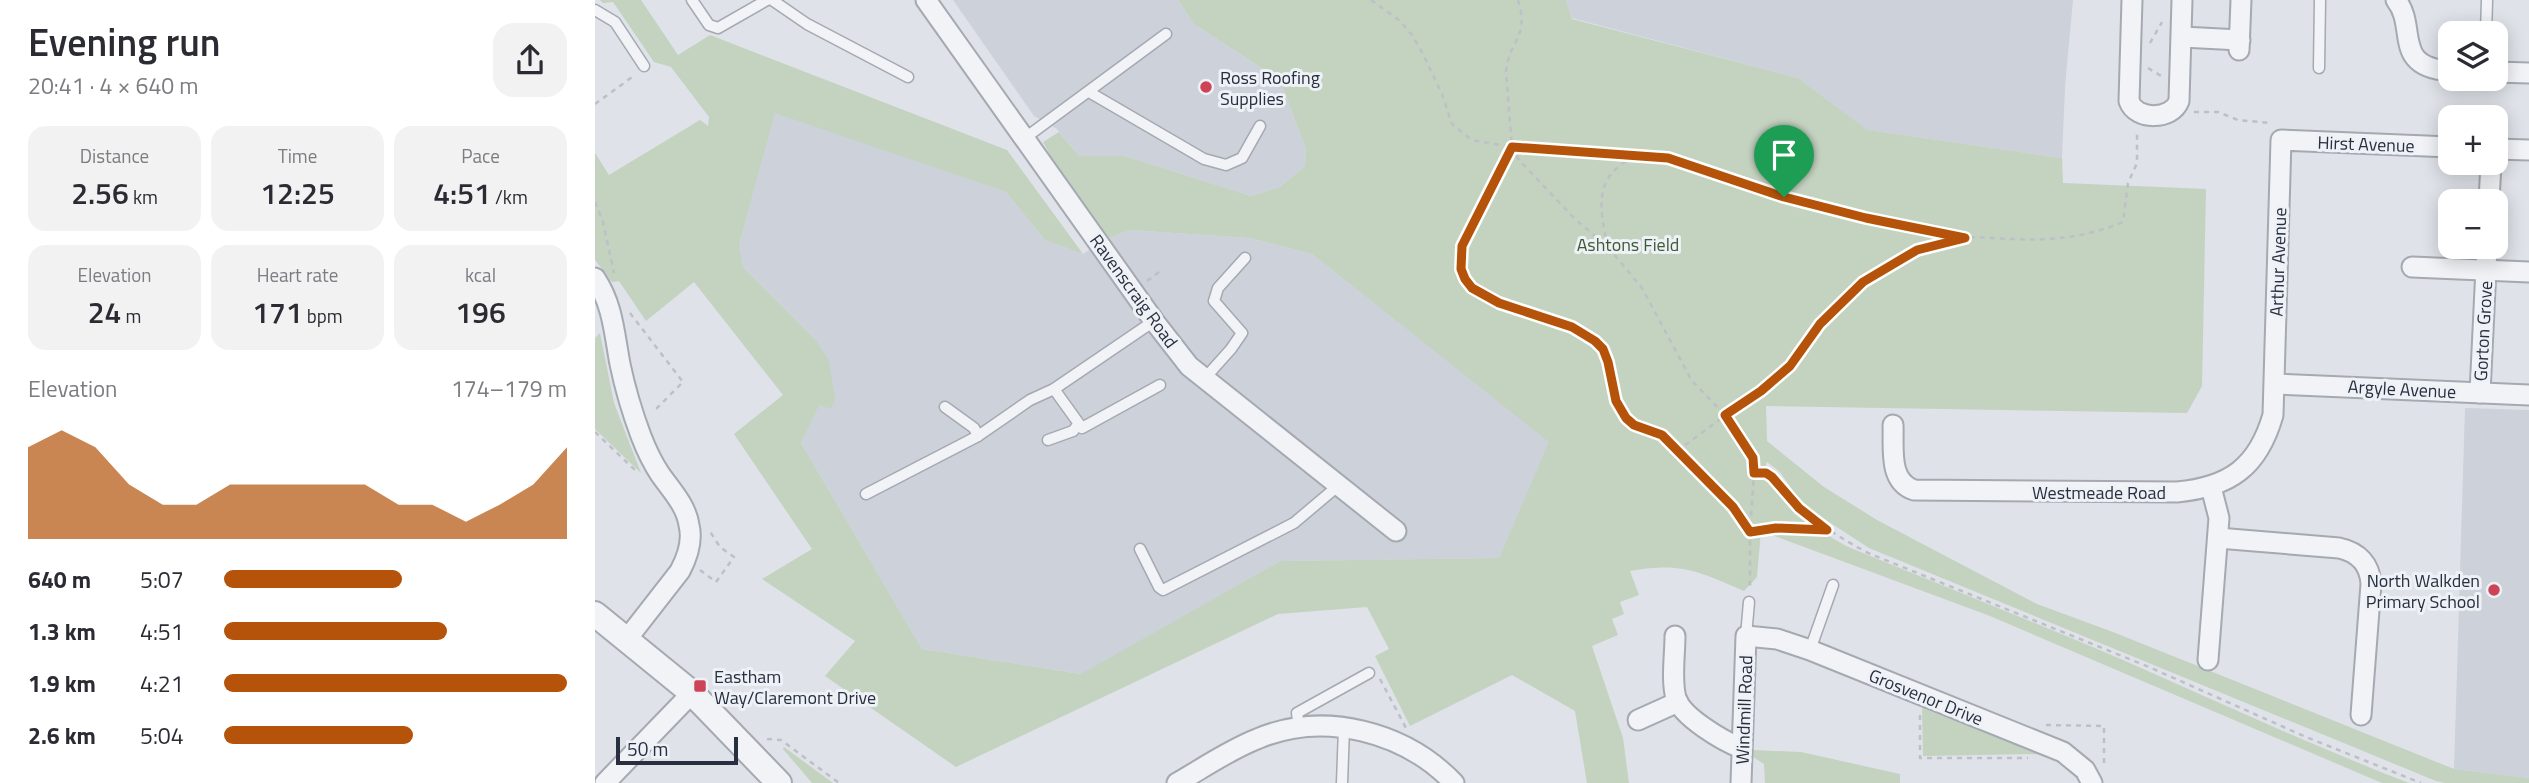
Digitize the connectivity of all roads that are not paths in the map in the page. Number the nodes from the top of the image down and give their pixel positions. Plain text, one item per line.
1 (692, 0) edge
2 (770, 0) edge
3 (926, 0) edge
4 (2132, 0) edge
5 (2182, 0) edge
6 (2241, 0) edge
7 (2320, 0) edge
8 (2396, 0) edge
9 (2487, 0) edge
10 (595, 11) edge
11 (2486, 21) edge
12 (1166, 34) dead end
13 (2182, 37) junction
14 (644, 66) road end
15 (2319, 68) dead end
16 (2438, 69) edge
17 (2508, 73) edge
18 (2529, 74) edge
19 (908, 77) dead end
20 (1089, 92) junction
21 (1260, 126) dead end
22 (1025, 138) junction
23 (2281, 140) joint
24 (2438, 147) edge
25 (2508, 149) edge
26 (2529, 150) edge
27 (1245, 258) dead end
28 (2486, 259) edge
29 (2412, 267) dead end
30 (2486, 270) junction
31 (2529, 272) edge
32 (604, 275) edge
33 (1154, 321) junction
34 (1205, 377) junction
35 (2275, 384) junction
36 (1160, 385) dead end
37 (1054, 389) junction
38 (2480, 393) junction
39 (2529, 395) edge
40 (945, 407) dead end
41 (1078, 425) junction
42 (978, 436) junction
43 (1889, 436) dead end
44 (1048, 440) dead end
45 (1339, 485) junction
46 (2211, 487) junction
47 (866, 494) dead end
48 (1396, 531) dead end
49 (2218, 538) junction
50 (1140, 549) dead end
51 (1833, 586) dead end
52 (1749, 602) road end
53 (595, 614) edge
54 (1677, 634) dead end
55 (1747, 636) junction
56 (627, 639) junction
57 (1810, 650) junction
58 (2204, 650) dead end
59 (1369, 673) road end
60 (692, 694) junction
61 (1678, 702) junction
62 (2357, 706) dead end
63 (1638, 720) dead end
64 (1299, 728) junction
65 (1344, 728) junction
66 (1741, 748) junction
67 (2098, 775) edge
68 (605, 783) edge
69 (779, 783) edge
70 (1177, 783) edge
71 (1342, 783) edge
72 (1454, 783) edge
73 (1741, 783) edge

1 - 2 lane
2 - 19 lane
3 - 22 street, Ravenscraig Road
4 - 13 street
5 - 13 street
6 - 13 street
7 - 15 lane
8 - 16 street
9 - 11 lane
10 - 14 lane
12 - 20 lane
17 - 18 street
20 - 21 lane
20 - 22 lane
22 - 33 street, Ravenscraig Road
23 - 24 street, Hirst Avenue
23 - 35 street, Arthur Avenue
25 - 26 street
27 - 34 lane
28 - 30 street, Gorton Grove
29 - 30 street, Gorton Grove
30 - 31 street, Gorton Grove
30 - 38 street, Gorton Grove
32 - 56 street
33 - 34 street, Ravenscraig Road
33 - 37 lane
34 - 45 street, Ravenscraig Road
35 - 38 street, Argyle Avenue
35 - 46 street, Westmeade Road
36 - 41 lane
37 - 41 lane
37 - 42 lane
38 - 39 street, Argyle Avenue
40 - 42 lane
41 - 44 lane
42 - 47 lane
43 - 46 street, Westmeade Road
45 - 48 street, Ravenscraig Road
45 - 50 lane
46 - 49 street
49 - 58 street
49 - 62 street
51 - 57 lane
52 - 55 lane
53 - 56 street
54 - 61 street
55 - 57 street, Grosvenor Drive
55 - 66 street, Windmill Road
56 - 60 street
57 - 67 street, Grosvenor Drive
59 - 64 lane
60 - 68 street
60 - 69 street
61 - 63 street
61 - 66 street
64 - 65 street
64 - 70 street
65 - 71 lane
65 - 72 street
66 - 73 street, Windmill Road

